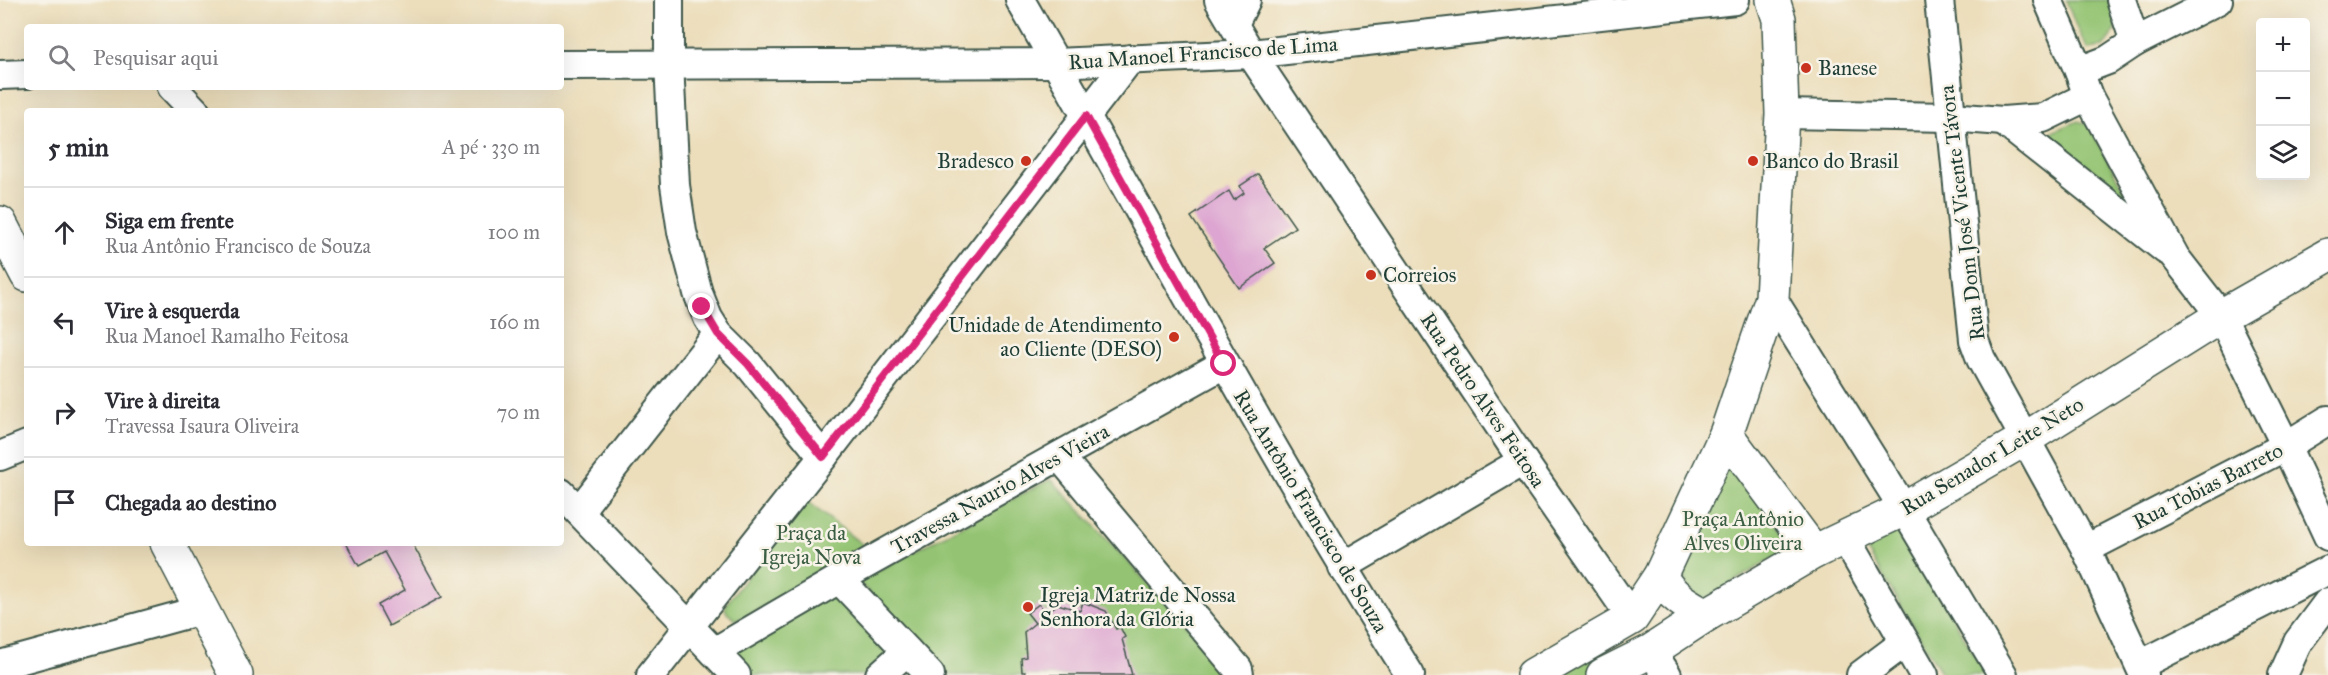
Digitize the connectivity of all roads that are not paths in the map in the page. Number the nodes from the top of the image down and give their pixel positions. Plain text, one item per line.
1 (669, 0) edge
2 (1020, 0) edge
3 (1219, 0) edge
4 (1735, 0) edge
5 (1939, 0) edge
6 (2048, 0) edge
7 (2121, 0) edge
8 (2218, 0) edge
9 (1777, 6) edge
10 (1240, 12) edge
11 (2135, 42) junction
12 (1251, 54) junction
13 (1130, 59) junction
14 (669, 63) junction
15 (1056, 63) junction
16 (564, 65) edge
17 (24, 74) edge
18 (0, 75) edge
19 (2083, 84) junction
20 (175, 90) edge
21 (192, 108) edge
22 (1782, 114) junction
23 (1086, 116) junction
24 (1950, 117) junction
25 (2003, 121) junction
26 (0, 223) edge
27 (2328, 255) edge
28 (2175, 257) junction
29 (24, 269) edge
30 (1772, 298) junction
31 (2221, 316) junction
32 (718, 334) junction
33 (1224, 364) junction
34 (2328, 420) edge
35 (1726, 434) junction
36 (2025, 439) junction
37 (24, 445) edge
38 (2286, 446) junction
39 (0, 456) edge
40 (1060, 456) junction
41 (823, 457) junction
42 (1523, 461) junction
43 (570, 502) edge
44 (1904, 509) junction
45 (1844, 536) junction
46 (2328, 536) edge
47 (169, 546) edge
48 (2086, 549) junction
49 (1814, 552) junction
50 (1342, 567) junction
51 (2328, 570) edge
52 (1660, 576) junction
53 (839, 579) junction
54 (2328, 602) edge
55 (201, 610) junction
56 (1706, 615) junction
57 (1632, 618) junction
58 (689, 627) junction
59 (1905, 642) junction
60 (907, 651) junction
61 (714, 652) junction
62 (1659, 663) edge
63 (19, 666) edge
64 (2142, 670) edge
65 (236, 675) edge
66 (651, 675) edge
67 (736, 675) edge
68 (880, 675) edge
69 (930, 675) edge
70 (1239, 675) edge
71 (1410, 675) edge
72 (1533, 675) edge
73 (1604, 675) edge
74 (1861, 675) edge
75 (1924, 675) edge
76 (2003, 675) edge
77 (2283, 675) edge

1 - 14 street
2 - 15 street, Rua Antônio Francisco de Souza
3 - 10 street, Rua Pedro Alves Feitosa
4 - 12 street, Rua Manoel Francisco de Lima
5 - 24 street, Rua Dom José Vicente Távora
6 - 19 street
7 - 11 street
8 - 11 street
9 - 22 main road
10 - 12 street, Rua Pedro Alves Feitosa
11 - 19 street
12 - 13 street, Rua Manoel Francisco de Lima
12 - 42 street, Rua Pedro Alves Feitosa
13 - 15 street, Rua Manoel Francisco de Lima
13 - 23 street
14 - 15 street, Rua Manoel Francisco de Lima
14 - 16 street, Rua Manoel Francisco de Lima
14 - 32 street
15 - 23 street, Rua Antônio Francisco de Souza
17 - 18 street
19 - 25 street
19 - 28 street
20 - 21 street
22 - 24 street
22 - 30 main road
23 - 33 street, Rua Antônio Francisco de Souza
23 - 41 street
24 - 25 street
24 - 36 street, Rua Dom José Vicente Távora
25 - 28 street
26 - 29 main road
27 - 31 main road, Rua Senador Leite Neto
28 - 31 street
30 - 35 main road
30 - 44 street
31 - 36 main road, Rua Senador Leite Neto
31 - 38 street
32 - 41 street
32 - 43 street
33 - 40 street, Travessa Naurio Alves Vieira
33 - 50 street, Rua Antônio Francisco de Souza
34 - 38 street, Rua Tobias Barreto
35 - 49 main road
35 - 52 main road
36 - 44 main road, Rua Senador Leite Neto
36 - 48 street, Rua Dom José Vicente Távora
37 - 39 street
38 - 46 street
38 - 48 street, Rua Tobias Barreto
40 - 53 street, Travessa Naurio Alves Vieira
40 - 70 street
41 - 58 street
42 - 50 street
42 - 57 street, Rua Pedro Alves Feitosa
43 - 58 street
44 - 45 main road, Rua Senador Leite Neto
44 - 76 street
45 - 49 main road, Rua Senador Leite Neto
45 - 59 street
47 - 55 main road
48 - 64 street, Rua Dom José Vicente Távora
49 - 56 main road, Rua Senador Leite Neto
50 - 71 street, Rua Antônio Francisco de Souza
51 - 64 street
52 - 56 main road
52 - 57 main road
53 - 60 street
53 - 61 street, Travessa Naurio Alves Vieira
54 - 77 street
55 - 63 street
55 - 65 main road
56 - 62 main road, Rua Senador Leite Neto
57 - 72 main road
58 - 61 street
58 - 66 street
59 - 74 street
59 - 75 street
60 - 68 street
60 - 69 street
61 - 67 street
62 - 73 main road, Rua Senador Leite Neto

